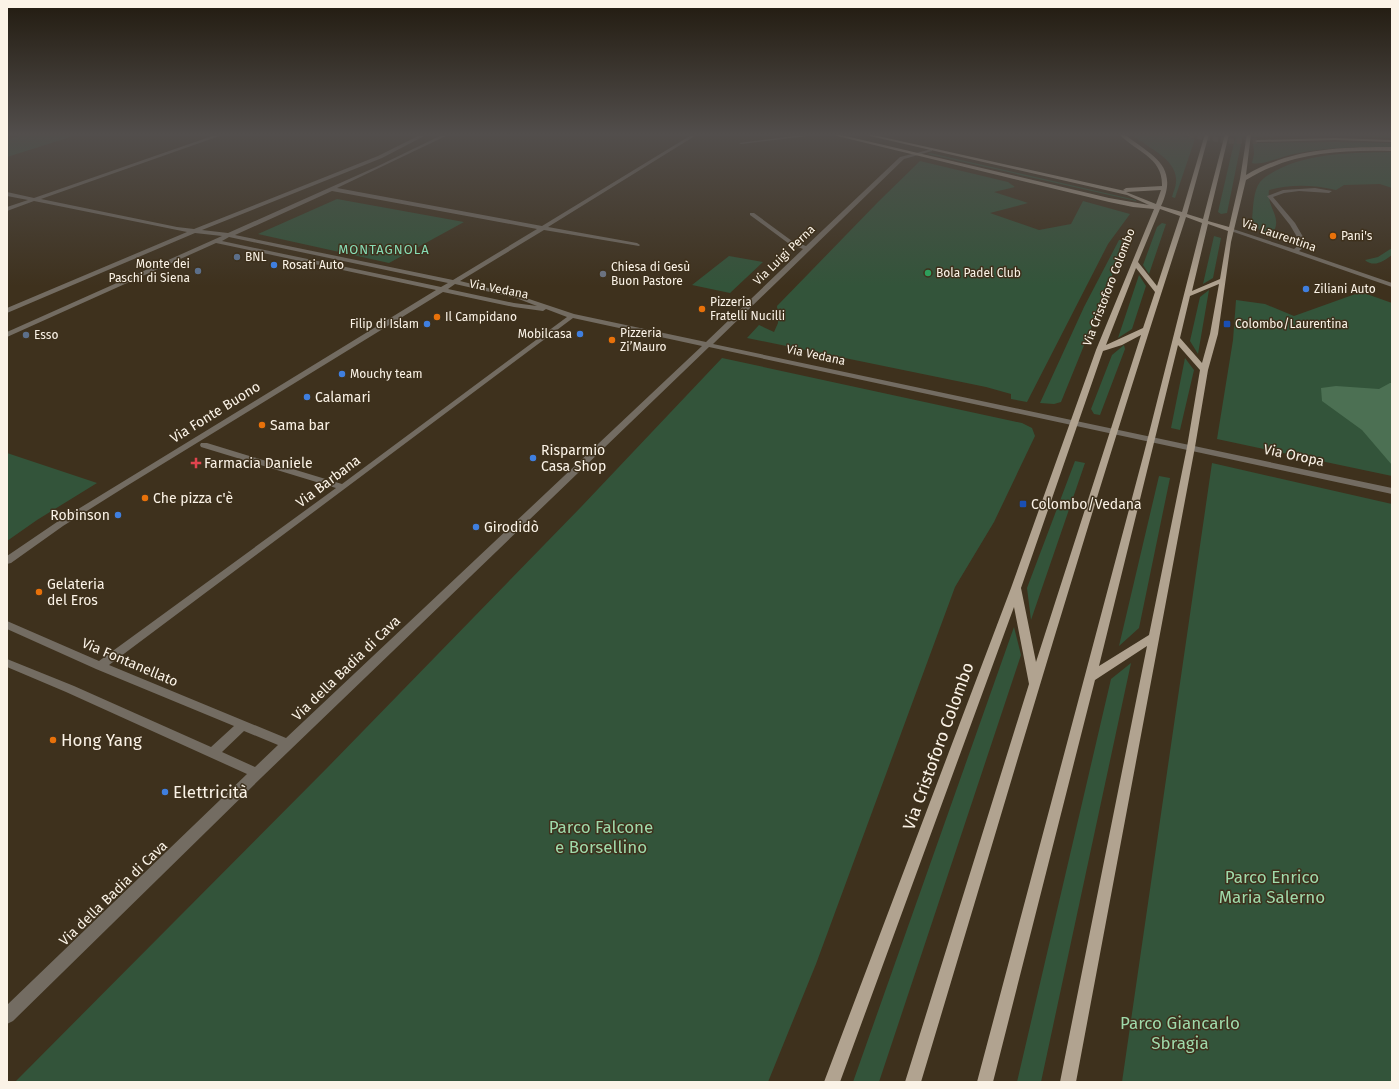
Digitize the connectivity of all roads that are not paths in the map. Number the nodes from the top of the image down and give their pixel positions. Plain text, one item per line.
1 (77, 185) edge
2 (309, 185) joint
3 (339, 185) edge
4 (612, 185) edge
5 (874, 185) edge
6 (1045, 185) edge
7 (1089, 185) edge
8 (1164, 185) edge
9 (1192, 185) edge
10 (1215, 185) edge
11 (1243, 185) edge
12 (1164, 188) junction
13 (330, 189) junction
14 (1113, 190) junction
15 (1330, 191) dead end
16 (7, 194) edge
17 (34, 200) junction
18 (1158, 207) junction
19 (7, 209) edge
20 (752, 214) dead end
21 (1184, 214) junction
22 (1206, 221) junction
23 (541, 228) junction
24 (1231, 230) junction
25 (192, 232) junction
26 (228, 235) junction
27 (214, 241) junction
28 (637, 245) dead end
29 (807, 248) junction
30 (1294, 252) junction
31 (1135, 262) junction
32 (1223, 280) junction
33 (453, 281) junction
34 (1392, 286) edge
35 (440, 290) junction
36 (1158, 292) junction
37 (1186, 295) junction
38 (552, 309) junction
39 (7, 311) edge
40 (572, 316) junction
41 (1146, 329) junction
42 (7, 335) edge
43 (1176, 338) junction
44 (709, 344) junction
45 (1100, 350) junction
46 (1204, 370) junction
47 (1075, 422) junction
48 (1114, 431) junction
49 (1151, 439) junction
50 (204, 445) dead end
51 (1191, 447) junction
52 (343, 488) junction
53 (1392, 491) edge
54 (7, 561) edge
55 (1016, 588) junction
56 (7, 625) edge
57 (1154, 637) junction
58 (7, 663) edge
59 (100, 666) junction
60 (1089, 678) junction
61 (1035, 684) junction
62 (243, 725) junction
63 (288, 744) junction
64 (213, 752) junction
65 (257, 773) junction
66 (7, 1016) edge
67 (832, 1082) edge
68 (913, 1082) edge
69 (985, 1082) edge
70 (1068, 1082) edge

1 - 17 street
2 - 13 street
2 - 25 street
3 - 13 street
4 - 23 street, Via Fonte Buono
5 - 29 street, Via Luigi Perna
6 - 18 main road, Via Laurentina
7 - 14 main road, Via Laurentina
8 - 12 main road, Via Cristoforo Colombo
9 - 21 main road
10 - 22 main road
11 - 24 main road
12 - 14 main road
12 - 18 main road, Via Cristoforo Colombo
13 - 23 street
13 - 26 street
14 - 18 main road, Via Laurentina
15 - 30 street
16 - 17 street
17 - 19 street
17 - 25 street
18 - 21 main road, Via Laurentina
18 - 31 main road, Via Cristoforo Colombo
20 - 29 street
21 - 22 main road, Via Laurentina
21 - 36 main road
22 - 24 main road, Via Laurentina
22 - 37 main road
23 - 28 street
23 - 33 street, Via Fonte Buono
24 - 30 street, Via Laurentina
24 - 32 main road
25 - 26 street, Via Vedana
25 - 27 street, Via Vedana
25 - 39 street
26 - 27 street
26 - 33 street, Via Vedana
27 - 35 street, Via Vedana
27 - 42 street
29 - 44 street, Via Luigi Perna
30 - 34 street, Via Laurentina
31 - 36 main road
31 - 45 main road, Via Cristoforo Colombo
32 - 37 main road
32 - 46 main road
33 - 35 street, Via Fonte Buono
33 - 38 street, Via Vedana
35 - 38 street, Via Vedana
35 - 54 street, Via Fonte Buono
36 - 41 main road
37 - 43 main road
38 - 40 street, Via Vedana
40 - 44 street, Via Vedana
40 - 52 street, Via Barbana
41 - 45 main road
41 - 48 main road
43 - 46 main road
43 - 49 main road
44 - 47 street, Via Vedana
44 - 63 street, Via della Badia di Cava
45 - 47 main road, Via Cristoforo Colombo
46 - 51 main road
47 - 48 street
47 - 55 main road, Via Cristoforo Colombo
48 - 49 street
48 - 61 main road
49 - 51 street
49 - 60 main road
50 - 52 street
51 - 53 street, Via Oropa
51 - 57 main road
52 - 59 street, Via Barbana
55 - 61 main road
55 - 67 main road, Via Cristoforo Colombo
56 - 59 street, Via Fontanellato
57 - 60 main road
57 - 70 main road
58 - 64 street
59 - 62 street, Via Fontanellato
60 - 69 main road
61 - 68 main road
62 - 63 street, Via Fontanellato
62 - 64 street
63 - 65 street, Via della Badia di Cava
64 - 65 street
65 - 66 street, Via della Badia di Cava

